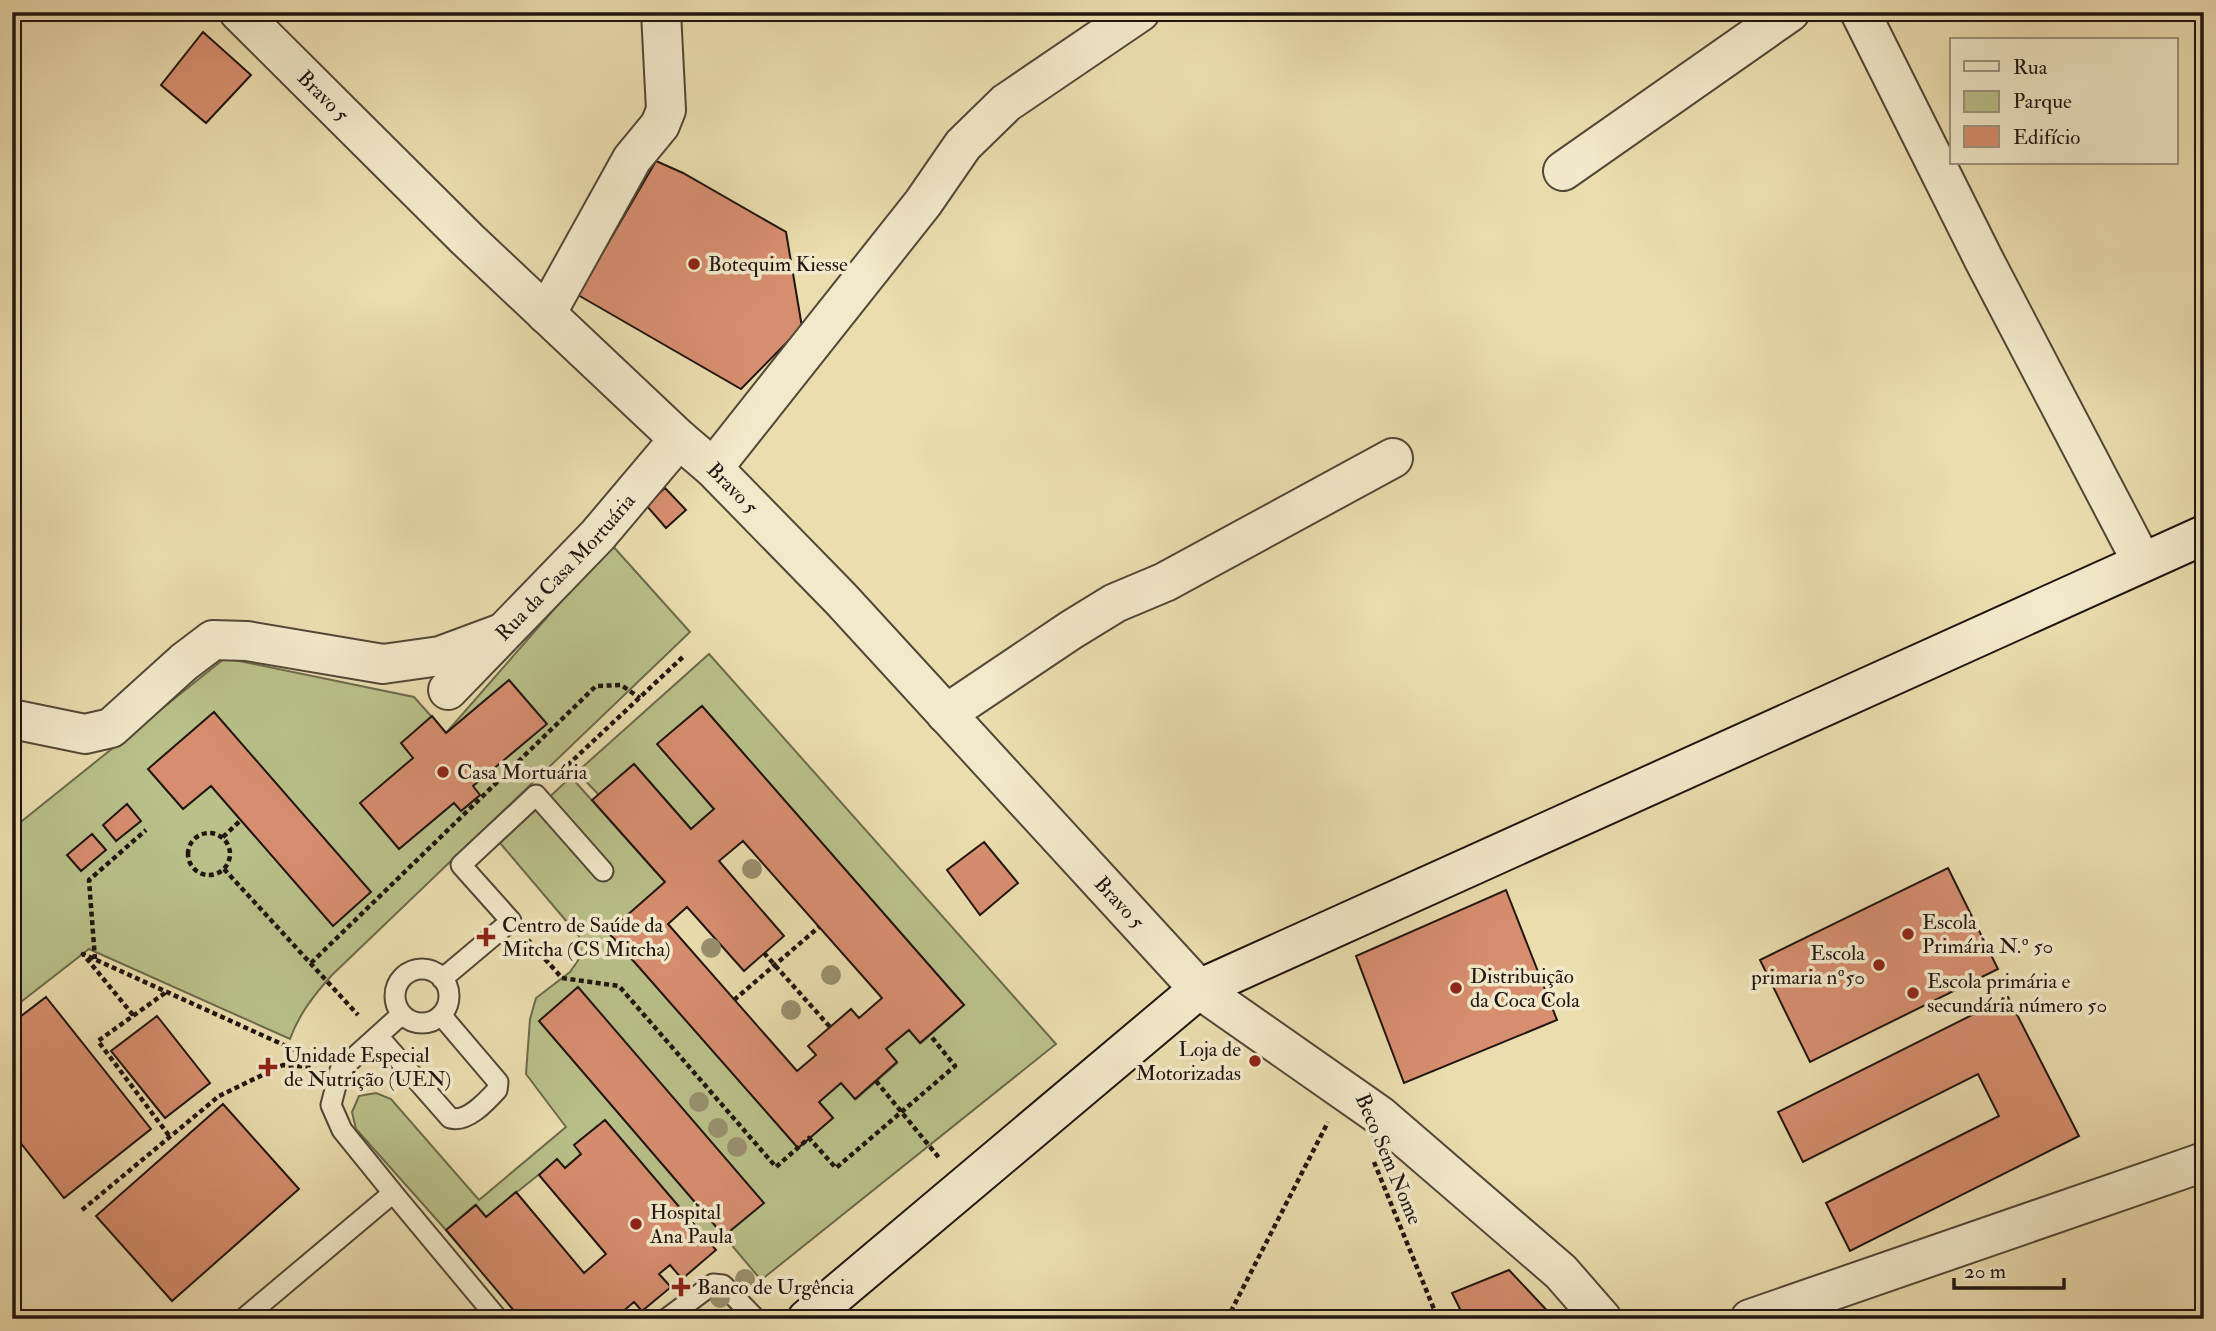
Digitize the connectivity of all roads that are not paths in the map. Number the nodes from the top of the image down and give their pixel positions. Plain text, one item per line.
1 (239, 12) edge
2 (661, 12) edge
3 (1140, 12) edge
4 (1790, 12) edge
5 (1860, 12) edge
6 (1563, 171) dead end
7 (546, 314) junction
8 (679, 439) junction
9 (1393, 458) dead end
10 (713, 468) junction
11 (2204, 535) edge
12 (2142, 562) junction
13 (502, 633) junction
14 (448, 690) dead end
15 (946, 714) junction
16 (12, 719) edge
17 (603, 871) dead end
18 (442, 979) junction
19 (1199, 989) junction
20 (402, 1014) junction
21 (441, 1015) junction
22 (378, 1036) junction
23 (2204, 1162) edge
24 (393, 1193) junction
25 (243, 1319) edge
26 (498, 1319) edge
27 (666, 1319) edge
28 (756, 1319) edge
29 (807, 1319) edge
30 (1602, 1319) edge
31 (1750, 1319) edge

1 - 7 street, Bravo 5
2 - 7 street
3 - 10 street
4 - 6 street
5 - 12 street
7 - 8 street, Bravo 5
8 - 10 street, Bravo 5
8 - 13 street, Rua da Casa Mortuária
9 - 15 street
10 - 15 street, Bravo 5
11 - 12 street
12 - 19 street
13 - 14 street, Rua da Casa Mortuária
13 - 16 street
15 - 19 street, Bravo 5
17 - 18 lane
18 - 20 lane
18 - 21 lane
19 - 29 street
19 - 30 street, Bravo 5
20 - 21 lane
20 - 22 lane
21 - 22 lane
22 - 24 lane
23 - 31 street
24 - 25 lane
24 - 26 lane
27 - 28 lane

